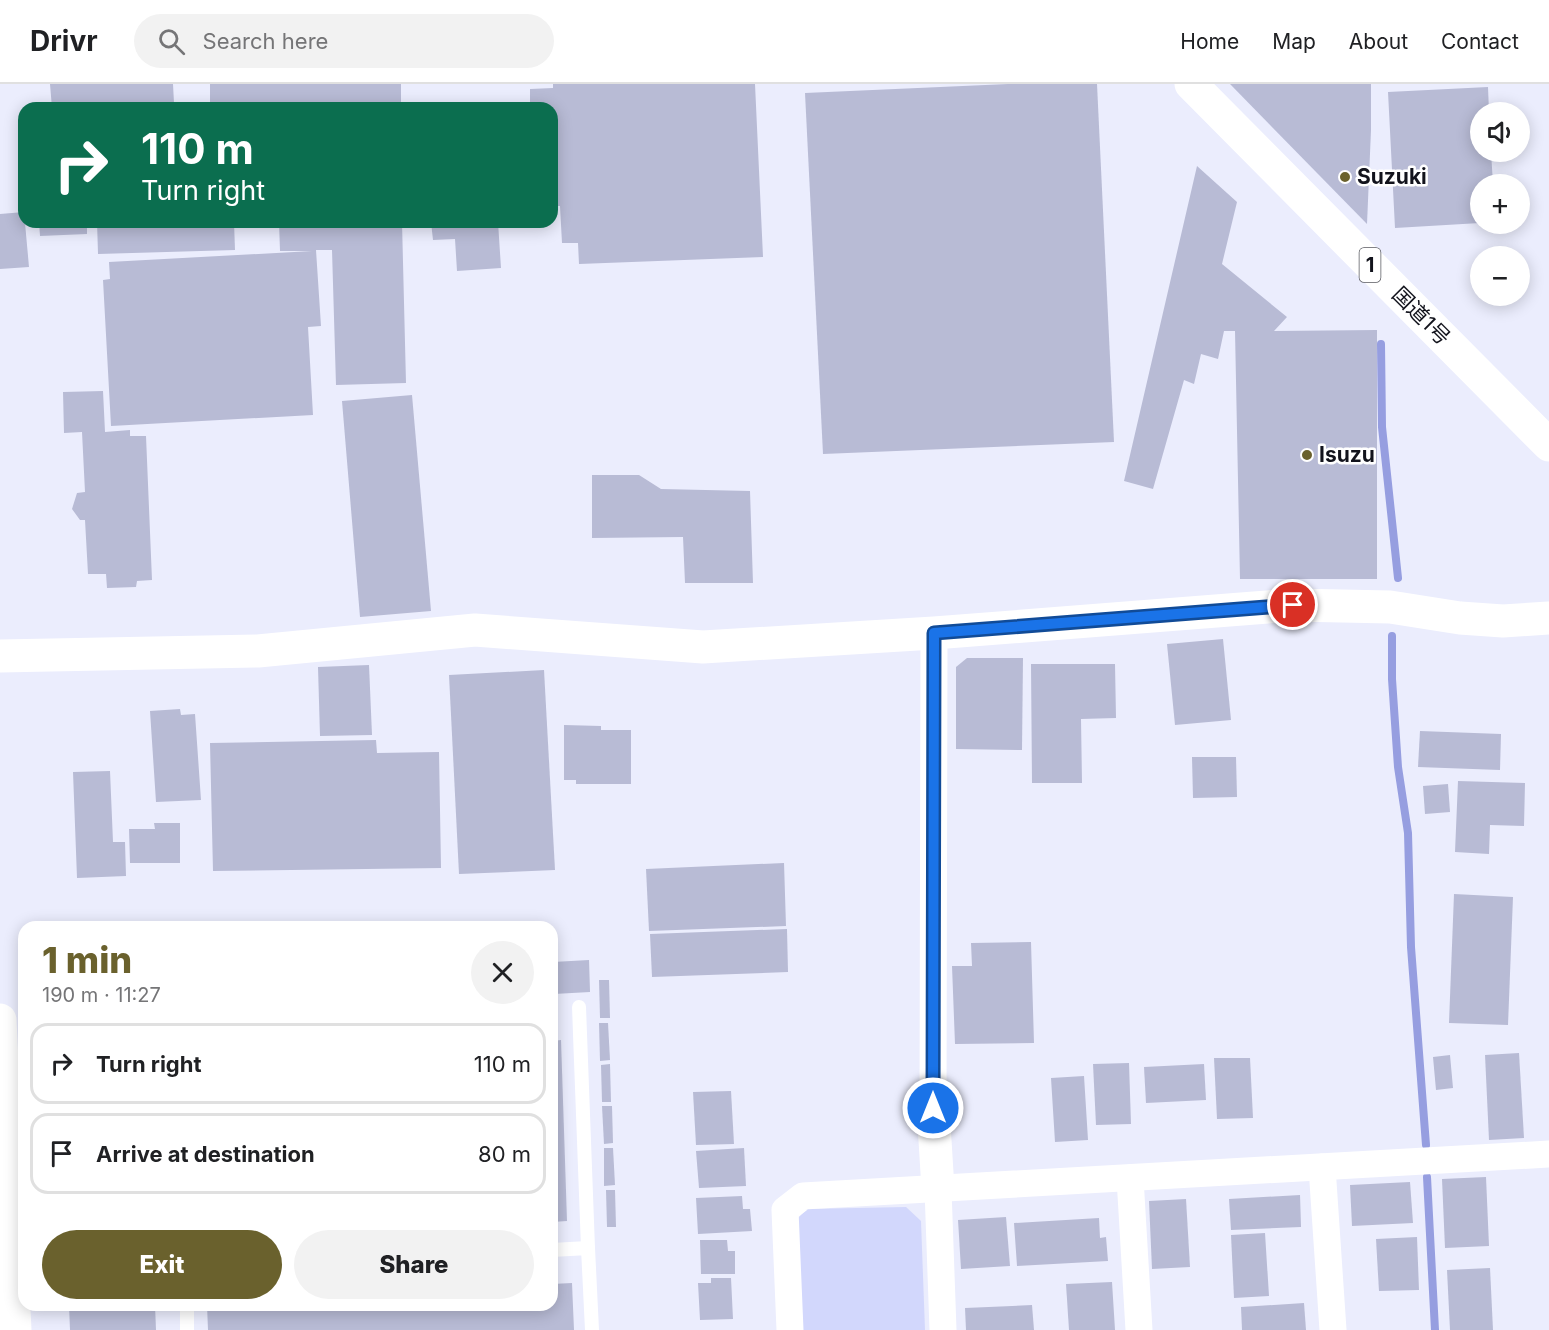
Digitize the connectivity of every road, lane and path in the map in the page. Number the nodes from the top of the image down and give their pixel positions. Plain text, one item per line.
1 (1191, 84) edge
2 (1549, 445) edge
3 (1549, 618) edge
4 (934, 633) junction
5 (0, 656) edge
6 (579, 1007) dead end
7 (0, 1020) edge
8 (933, 1108) joint
9 (1549, 1154) edge
10 (1322, 1167) junction
11 (1130, 1178) junction
12 (938, 1189) junction
13 (588, 1248) junction
14 (558, 1250) edge
15 (187, 1311) edge
16 (15, 1330) edge
17 (187, 1330) edge
18 (592, 1330) edge
19 (790, 1330) edge
20 (943, 1330) edge
21 (1139, 1330) edge
22 (1333, 1330) edge

1 - 2 main road, 国道1号 / 1
3 - 4 main road
4 - 5 main road
4 - 8 street
6 - 13 lane
7 - 16 main road
8 - 12 main road
9 - 10 street
10 - 11 street
10 - 22 street
11 - 12 street
11 - 21 street
12 - 19 street
12 - 20 street
13 - 14 lane
13 - 18 lane
15 - 17 lane

